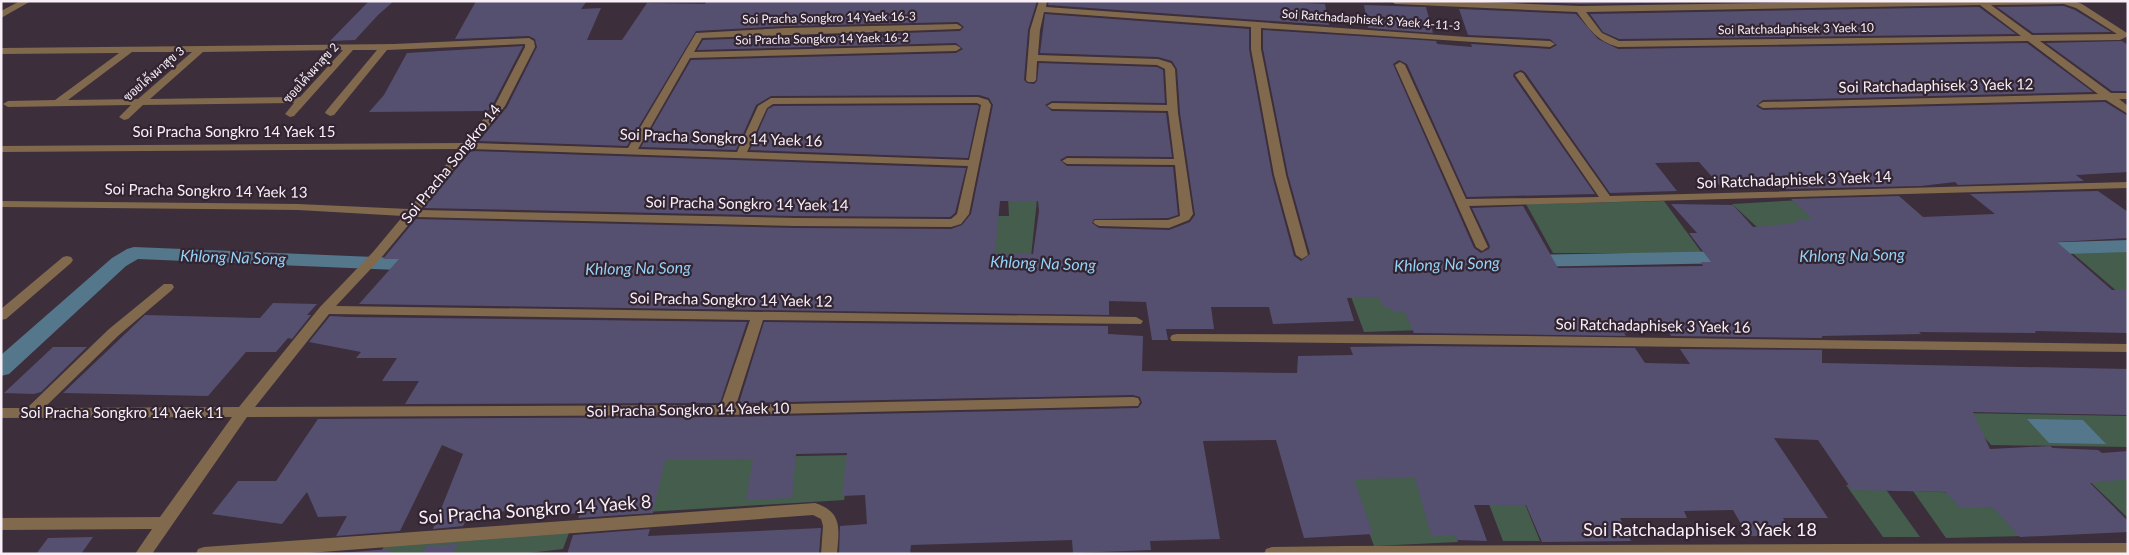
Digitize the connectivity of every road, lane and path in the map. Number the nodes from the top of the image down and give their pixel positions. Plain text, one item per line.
1 (27, 1) edge
2 (1395, 1) edge
3 (1980, 2) edge
4 (1807, 3) edge
5 (1627, 4) edge
6 (1718, 4) edge
7 (1043, 5) edge
8 (1580, 9) junction
9 (1, 15) edge
10 (1256, 24) junction
11 (957, 27) dead end
12 (2029, 38) junction
13 (1550, 44) dead end
14 (384, 47) junction
15 (350, 48) junction
16 (956, 48) dead end
17 (201, 49) junction
18 (129, 50) junction
19 (1, 51) edge
20 (688, 55) junction
21 (1033, 58) junction
22 (1400, 65) dead end
23 (1520, 75) dead end
24 (1030, 80) dead end
25 (2128, 96) edge
26 (2109, 97) junction
27 (303, 100) junction
28 (141, 102) junction
29 (58, 103) junction
30 (8, 104) dead end
31 (1763, 105) dead end
32 (1052, 106) dead end
33 (1173, 108) junction
34 (2128, 111) edge
35 (330, 113) dead end
36 (290, 114) dead end
37 (124, 117) dead end
38 (468, 146) junction
39 (1, 149) edge
40 (632, 150) junction
41 (741, 154) junction
42 (1067, 161) dead end
43 (1179, 162) junction
44 (972, 163) junction
45 (2128, 185) edge
46 (1607, 200) junction
47 (1462, 203) junction
48 (1, 204) edge
49 (411, 213) junction
50 (1099, 222) dead end
51 (1482, 247) dead end
52 (1302, 255) dead end
53 (67, 260) dead end
54 (168, 287) dead end
55 (325, 310) junction
56 (1, 316) edge
57 (758, 317) junction
58 (1136, 321) dead end
59 (1177, 338) dead end
60 (2128, 348) edge
61 (1133, 402) dead end
62 (727, 410) junction
63 (243, 412) junction
64 (1, 413) edge
65 (30, 413) junction
66 (164, 523) junction
67 (1, 524) edge
68 (2128, 549) edge
69 (143, 554) edge
70 (204, 554) edge
71 (829, 554) edge
72 (1272, 554) edge

1 - 9 street
2 - 8 street
3 - 4 street
3 - 12 street
3 - 12 street, Soi Ratchadaphisek 3 Yaek 10
4 - 6 street
5 - 6 street
5 - 8 street
7 - 10 street, Soi Ratchadaphisek 3 Yaek 4-11-3
7 - 21 street
8 - 12 street, Soi Ratchadaphisek 3 Yaek 10
10 - 13 street, Soi Ratchadaphisek 3 Yaek 4-11-3
10 - 52 street
11 - 20 street, Soi Pracha Songkro 14 Yaek 16-3
12 - 26 street
14 - 15 street, Soi Pracha Songkro 14
14 - 35 street
14 - 38 street, Soi Pracha Songkro 14
15 - 17 street, Soi Pracha Songkro 14
15 - 27 street, ซอยโค้งผาสุข 2
16 - 20 street, Soi Pracha Songkro 14 Yaek 16-2
17 - 18 street, Soi Pracha Songkro 14
17 - 28 street, ซอยโค้งผาสุข 3
18 - 19 street, Soi Pracha Songkro 14
18 - 29 street
20 - 40 street
21 - 24 street
21 - 33 street
22 - 47 street
23 - 46 street
25 - 26 street, Soi Ratchadaphisek 3 Yaek 12
26 - 31 street, Soi Ratchadaphisek 3 Yaek 12
26 - 34 street
27 - 28 street
27 - 36 street, ซอยโค้งผาสุข 2
28 - 29 street
28 - 37 street, ซอยโค้งผาสุข 3
29 - 30 street
32 - 33 street
33 - 43 street
38 - 39 street, Soi Pracha Songkro 14 Yaek 15
38 - 40 street, Soi Pracha Songkro 14 Yaek 16
38 - 49 street, Soi Pracha Songkro 14
40 - 41 street, Soi Pracha Songkro 14 Yaek 16
41 - 44 street, Soi Pracha Songkro 14 Yaek 16
41 - 44 street, Soi Pracha Songkro 14 Yaek 14
42 - 43 street
43 - 50 street
44 - 49 street, Soi Pracha Songkro 14 Yaek 14
45 - 46 street, Soi Ratchadaphisek 3 Yaek 14
46 - 47 street, Soi Ratchadaphisek 3 Yaek 14
47 - 51 street
48 - 49 street, Soi Pracha Songkro 14 Yaek 13
49 - 55 street, Soi Pracha Songkro 14
53 - 56 street
54 - 65 street
55 - 57 street, Soi Pracha Songkro 14 Yaek 12
55 - 63 street, Soi Pracha Songkro 14
57 - 58 street, Soi Pracha Songkro 14 Yaek 12
57 - 62 street
59 - 60 street, Soi Ratchadaphisek 3 Yaek 16
61 - 62 street, Soi Pracha Songkro 14 Yaek 10
62 - 63 street, Soi Pracha Songkro 14 Yaek 10
63 - 65 street, Soi Pracha Songkro 14 Yaek 11
63 - 66 street, Soi Pracha Songkro 14
64 - 65 street, Soi Pracha Songkro 14 Yaek 11
66 - 67 street
66 - 69 street, Soi Pracha Songkro 14
68 - 72 street, Soi Ratchadaphisek 3 Yaek 18
70 - 71 street, Soi Pracha Songkro 14 Yaek 8

